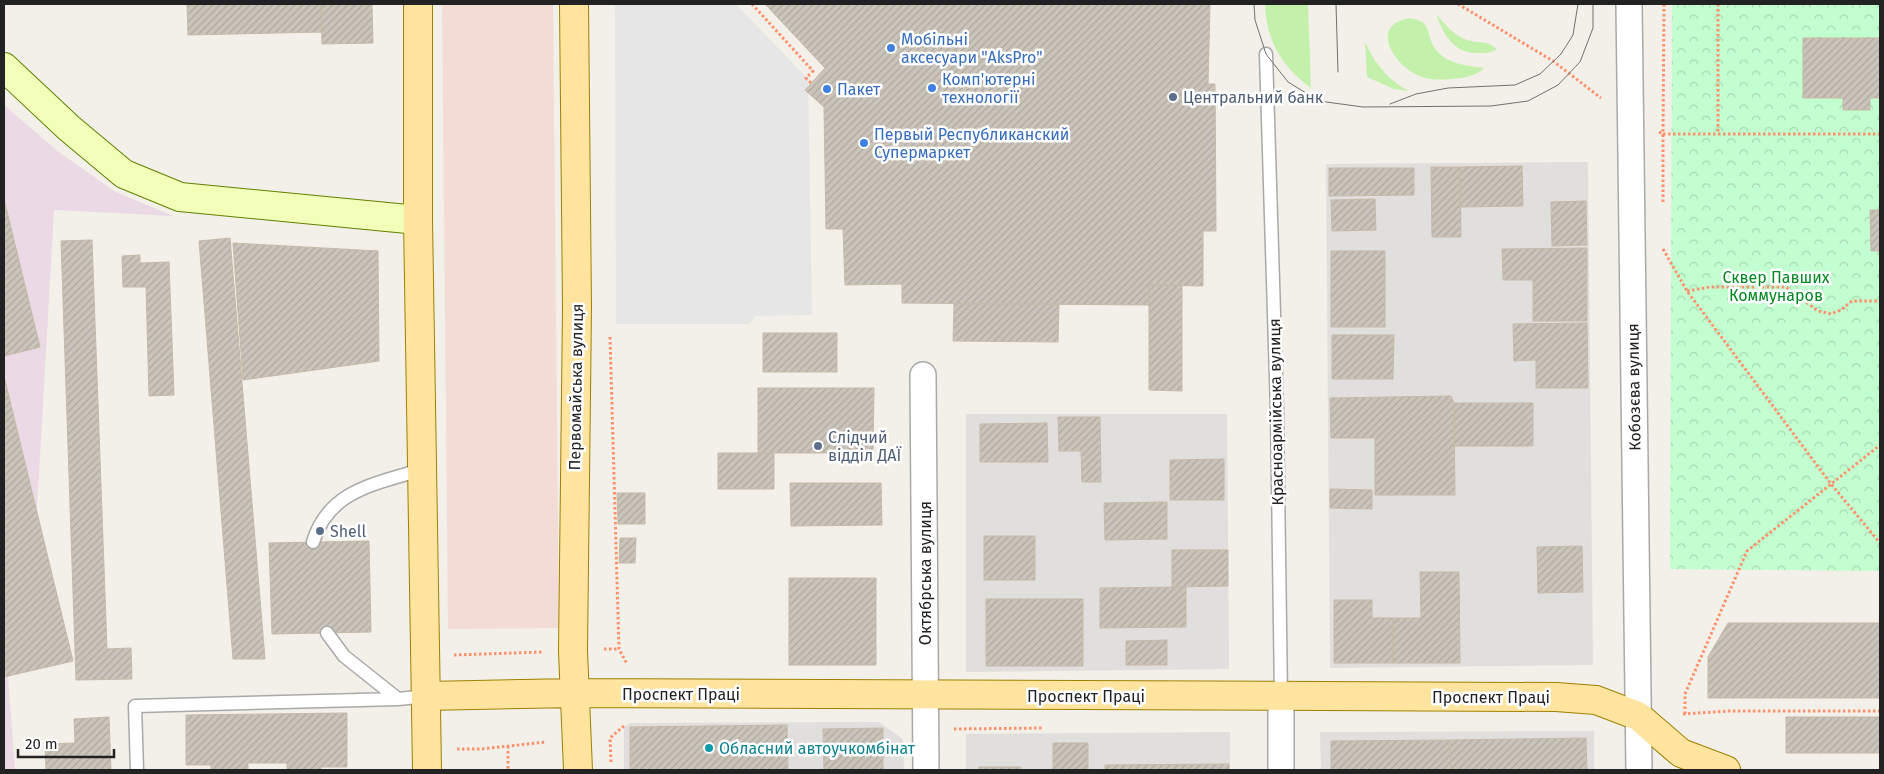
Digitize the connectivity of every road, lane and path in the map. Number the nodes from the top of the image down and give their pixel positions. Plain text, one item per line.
1 (418, 4) edge
2 (574, 4) edge
3 (752, 4) edge
4 (1458, 4) edge
5 (1629, 4) edge
6 (1664, 4) edge
7 (1718, 4) edge
8 (1266, 54) dead end
9 (4, 67) edge
10 (811, 83) dead end
11 (1631, 123) junction
12 (1663, 134) junction
13 (1718, 134) junction
14 (1880, 134) edge
15 (1663, 212) dead end
16 (418, 220) junction
17 (1663, 242) dead end
18 (1687, 291) junction
19 (1880, 301) edge
20 (609, 331) dead end
21 (923, 375) dead end
22 (1880, 445) edge
23 (423, 469) junction
24 (1831, 484) junction
25 (313, 542) dead end
26 (1880, 543) edge
27 (328, 633) dead end
28 (619, 649) junction
29 (573, 651) junction
30 (426, 656) junction
31 (574, 693) junction
32 (630, 694) junction
33 (926, 695) junction
34 (427, 696) junction
35 (1280, 697) junction
36 (398, 699) junction
37 (1685, 714) dead end
38 (1638, 716) junction
39 (610, 738) junction
40 (578, 740) junction
41 (508, 746) junction
42 (427, 759) edge
43 (137, 770) edge
44 (508, 770) edge
45 (578, 770) edge
46 (611, 770) edge
47 (926, 770) edge
48 (1281, 770) edge
49 (1639, 770) edge
50 (1726, 770) edge

1 - 16 main road
2 - 29 main road, Первомайська вулиця
3 - 10 path
4 - 11 path
5 - 11 street, Кобозєва вулиця
6 - 12 path
7 - 13 path
8 - 35 lane, Красноармійська вулиця
9 - 16 main road
11 - 12 path
11 - 38 street, Кобозєва вулиця
12 - 13 path
12 - 15 path
13 - 14 path
16 - 23 main road
17 - 18 path
18 - 19 path
18 - 24 path
20 - 28 path
21 - 33 street, Октябрська вулиця
22 - 24 path
23 - 25 lane
23 - 30 main road
24 - 26 path
24 - 37 path
27 - 36 lane
28 - 29 path
28 - 32 path
29 - 30 path
29 - 31 main road, Первомайська вулиця
30 - 34 main road
31 - 32 main road, Проспект Праці
31 - 34 main road, Проспект Праці
31 - 40 main road, Первомайська вулиця
32 - 33 main road, Проспект Праці
32 - 39 path
33 - 35 main road, Проспект Праці
33 - 47 street, Октябрська вулиця
34 - 36 lane
34 - 42 main road
35 - 38 main road, Проспект Праці
35 - 48 street, Красноармійська вулиця
36 - 43 lane
38 - 49 street, Кобозєва вулиця
38 - 50 main road, Проспект Праці
39 - 40 path
39 - 46 path
40 - 41 path
40 - 45 main road, Первомайська вулиця
41 - 42 path
41 - 44 path

